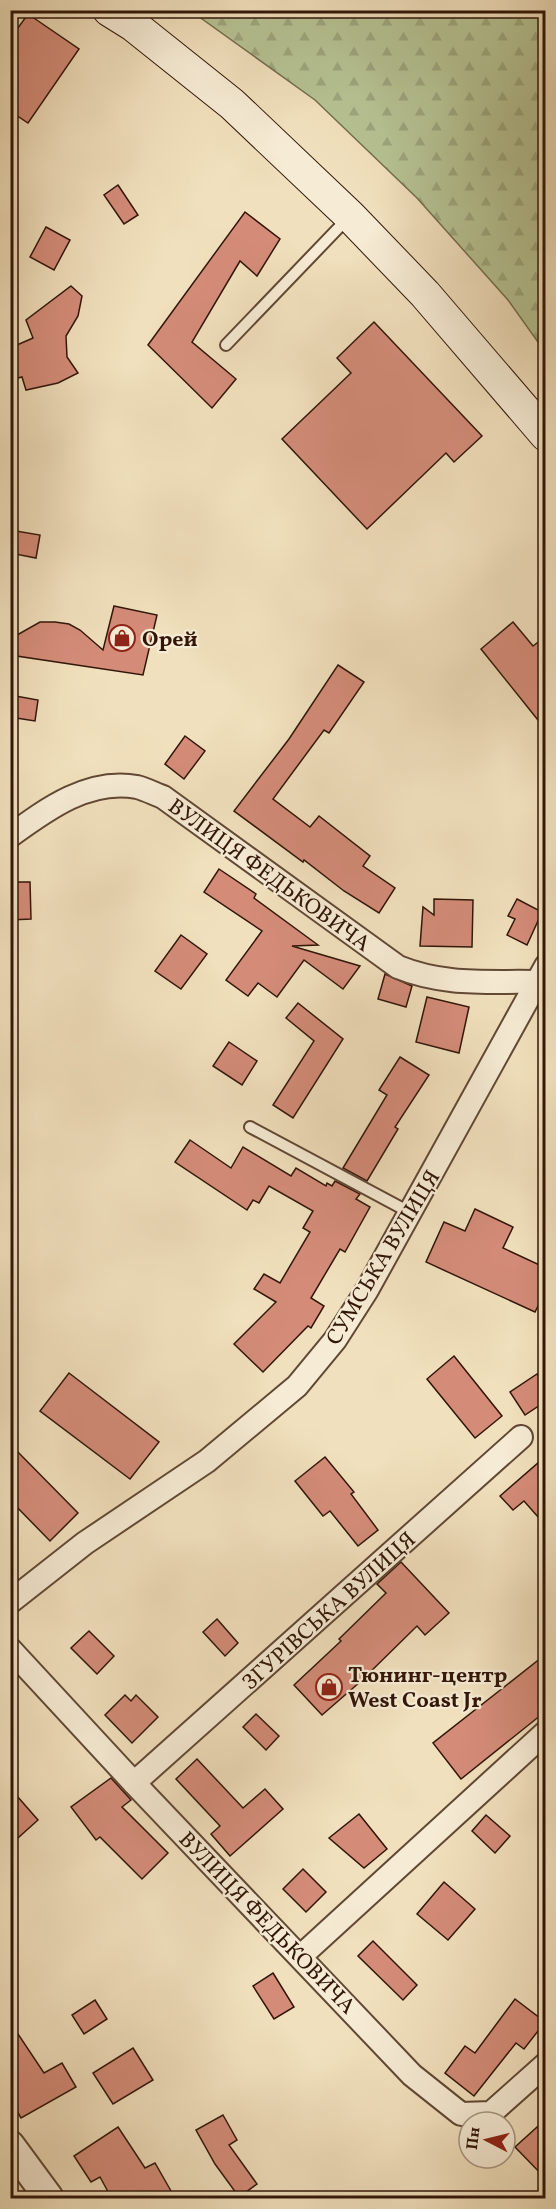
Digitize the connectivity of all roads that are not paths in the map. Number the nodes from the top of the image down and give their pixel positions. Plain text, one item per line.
1 (109, 10) edge
2 (350, 216) junction
3 (226, 345) dead end
4 (546, 435) edge
5 (10, 836) edge
6 (541, 974) edge
7 (250, 1127) dead end
8 (411, 1213) junction
9 (521, 1437) dead end
10 (10, 1602) edge
11 (10, 1649) edge
12 (546, 1732) edge
13 (134, 1783) junction
14 (301, 1956) junction
15 (546, 2064) edge
16 (10, 2145) edge
17 (49, 2199) edge

1 - 2 main road
2 - 3 lane
2 - 4 main road
5 - 6 street, ВУЛИЦЯ ФЕДЬКОВИЧА
6 - 8 street, СУМСЬКА ВУЛИЦЯ
7 - 8 lane
8 - 10 street, СУМСЬКА ВУЛИЦЯ
9 - 13 street, ЗГУРІВСЬКА ВУЛИЦЯ
11 - 13 street, ВУЛИЦЯ ФЕДЬКОВИЧА
12 - 14 street
13 - 14 street, ВУЛИЦЯ ФЕДЬКОВИЧА
14 - 15 street, ВУЛИЦЯ ФЕДЬКОВИЧА
16 - 17 street

